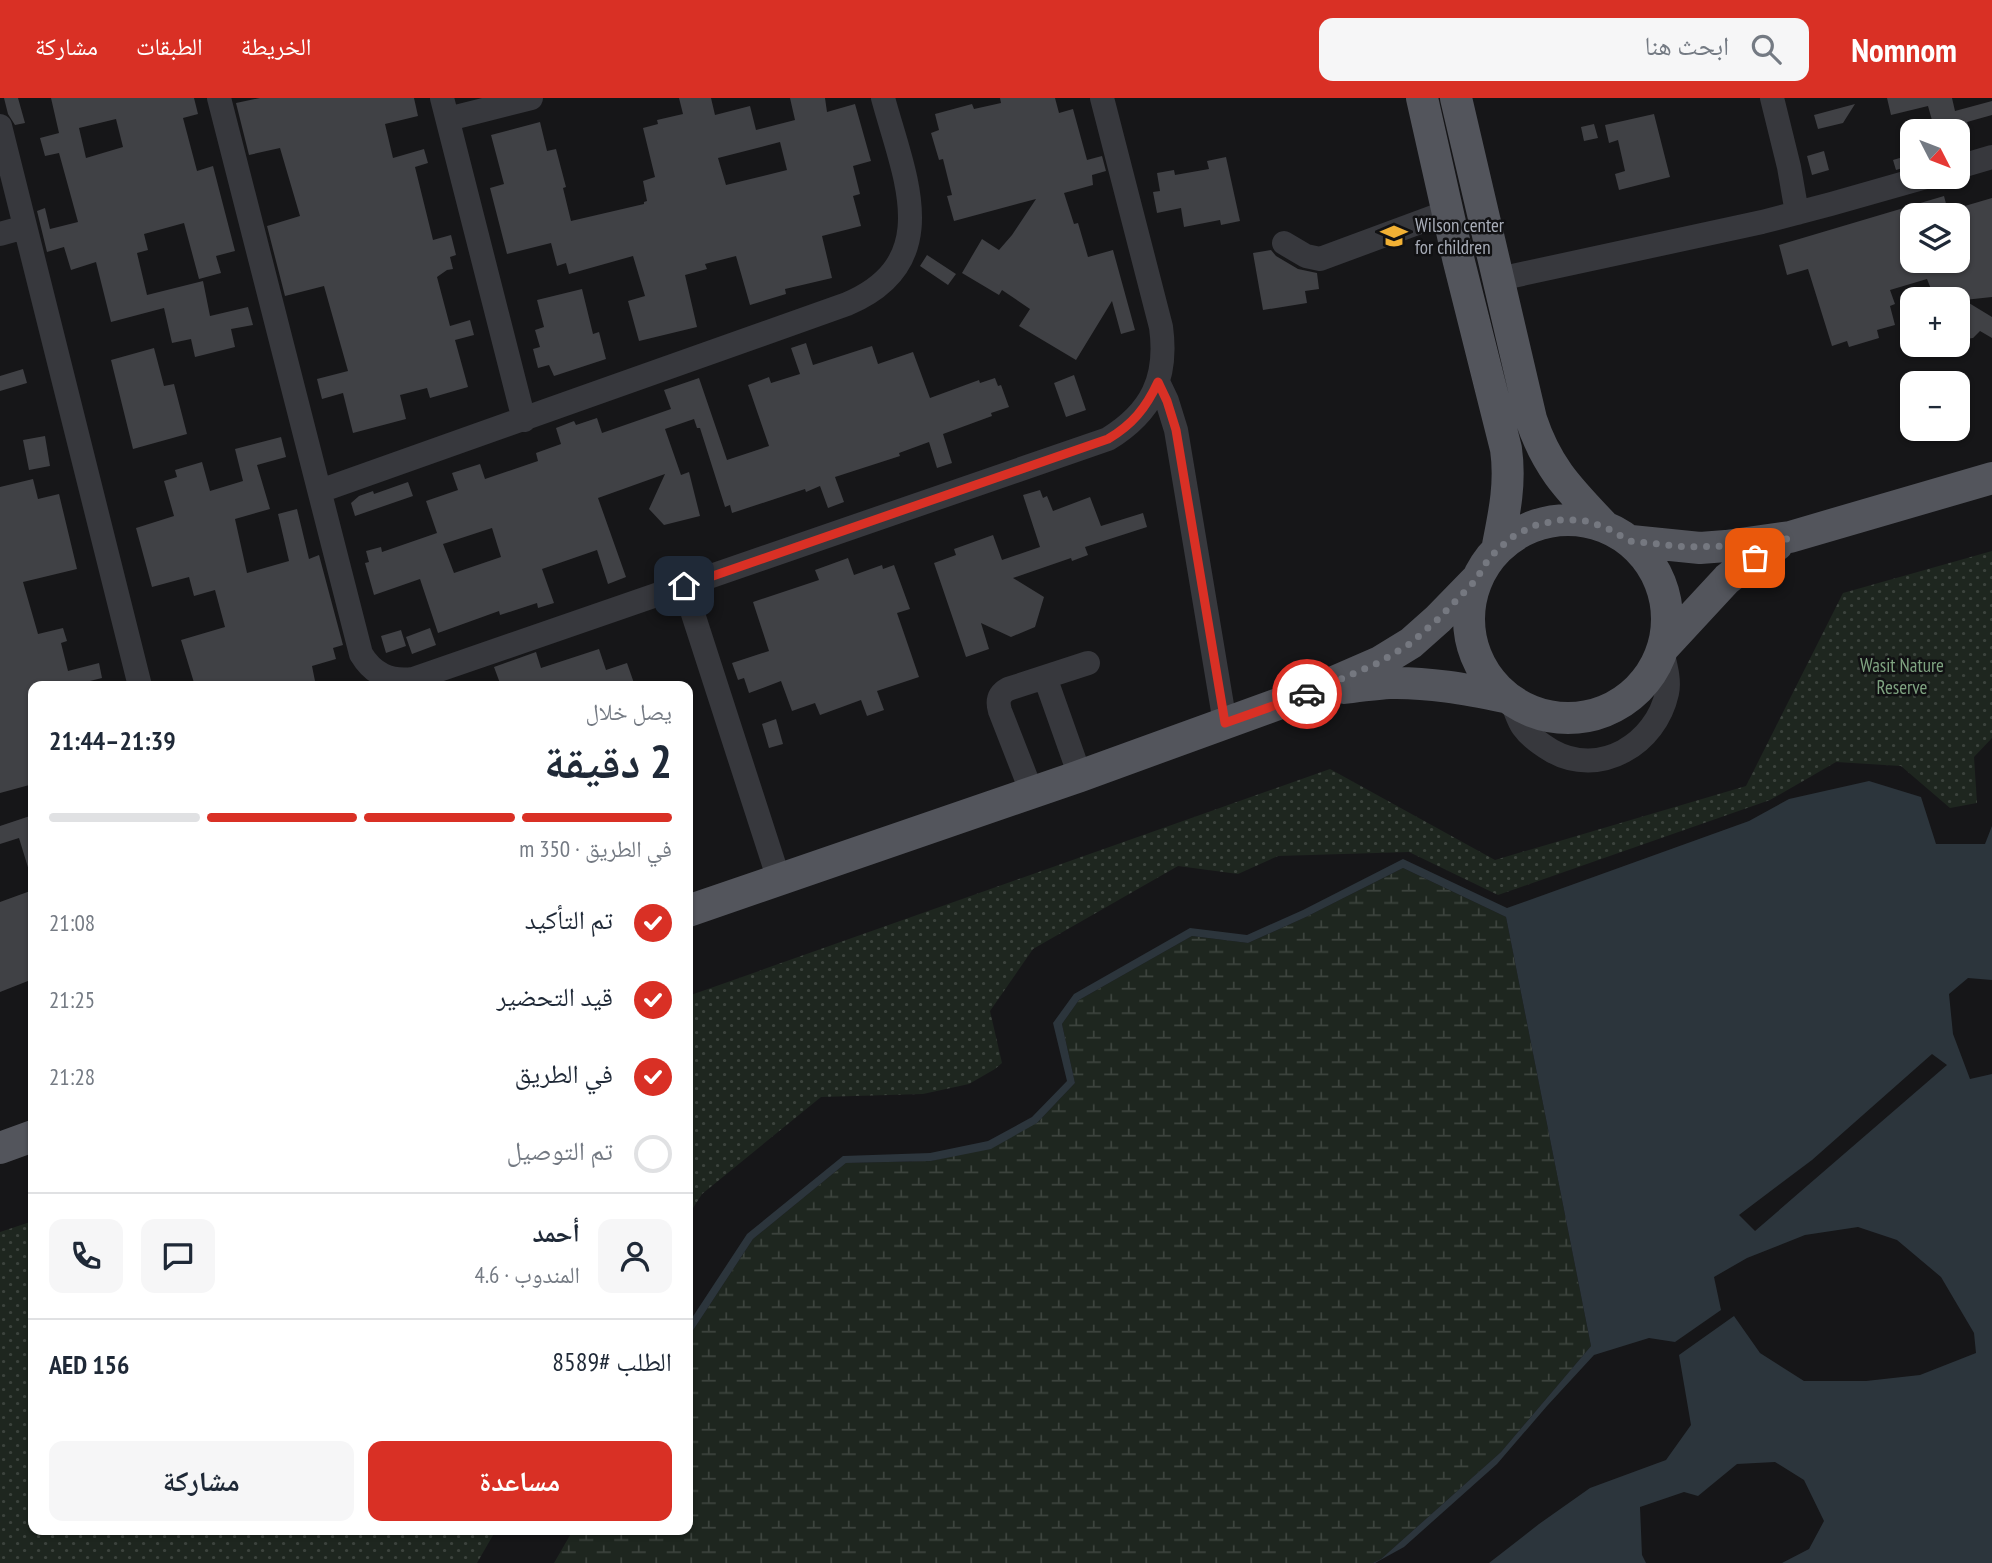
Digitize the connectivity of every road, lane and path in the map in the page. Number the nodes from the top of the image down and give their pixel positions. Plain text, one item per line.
1 (219, 98) edge
2 (531, 98) edge
3 (883, 98) edge
4 (1102, 98) edge
5 (1422, 98) edge
6 (1456, 98) edge
7 (1772, 98) edge
8 (445, 109) edge
9 (0, 126) edge
10 (1432, 142) junction
11 (1992, 158) edge
12 (1970, 164) edge
13 (1900, 184) edge
14 (1447, 212) junction
15 (1797, 213) junction
16 (25, 228) junction
17 (0, 234) edge
18 (1489, 236) junction
19 (1284, 243) dead end
20 (1499, 279) junction
21 (1158, 382) junction
22 (524, 420) junction
23 (1992, 478) edge
24 (320, 491) junction
25 (1618, 534) junction
26 (1790, 537) junction
27 (1497, 550) junction
28 (1476, 580) junction
29 (684, 586) junction
30 (1663, 649) junction
31 (1088, 663) dead end
32 (1045, 677) junction
33 (139, 681) edge
34 (1311, 692) junction
35 (1508, 700) junction
36 (1225, 723) junction
37 (1080, 776) junction
38 (1032, 793) junction
39 (779, 880) junction
40 (693, 909) edge
41 (28, 1138) edge
42 (0, 1148) edge

1 - 24 street
2 - 8 street
3 - 22 street
4 - 21 street
5 - 10 main road
6 - 18 main road
7 - 15 street
8 - 22 street
9 - 16 street
10 - 14 main road
10 - 18 main road
11 - 12 street
13 - 15 street
14 - 19 street
14 - 27 main road
15 - 20 street
16 - 17 street
16 - 33 street
18 - 20 main road
20 - 25 main road
21 - 29 street
21 - 36 street
22 - 24 street
23 - 26 main road
24 - 29 street
25 - 26 main road
25 - 27 main road
25 - 30 main road
26 - 30 main road
27 - 28 main road
28 - 34 main road
28 - 35 main road
29 - 39 street
30 - 35 main road
30 - 35 street
31 - 32 street
32 - 37 street
32 - 38 street
34 - 35 main road
34 - 36 main road
36 - 37 main road
37 - 38 main road
38 - 39 main road
39 - 40 main road
41 - 42 main road

